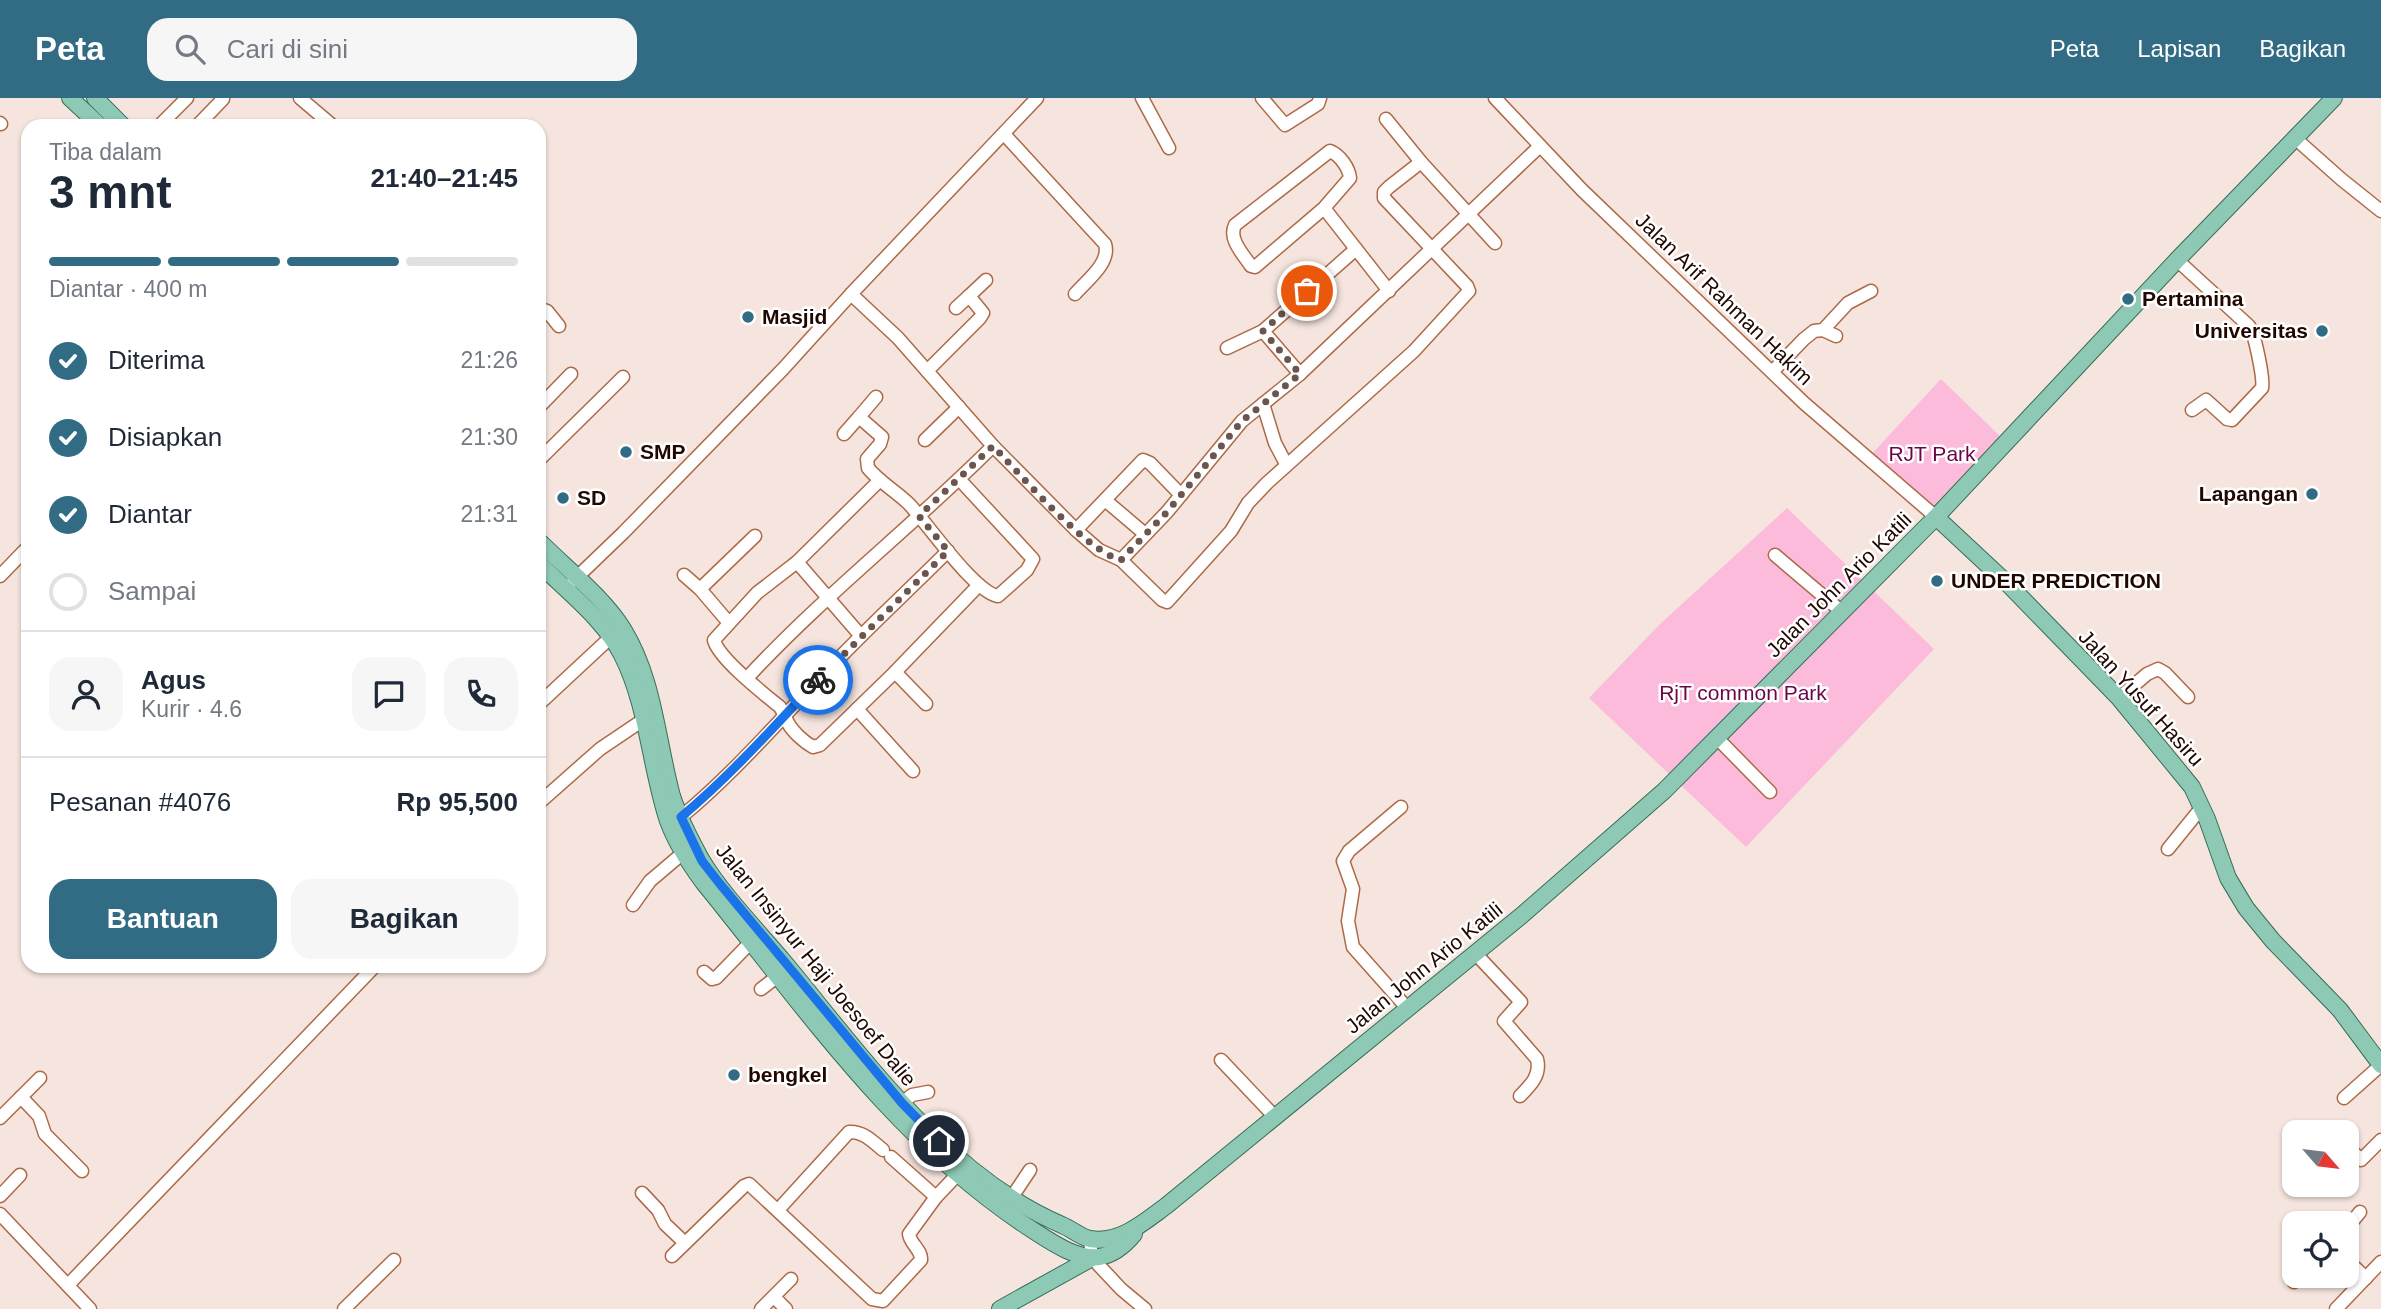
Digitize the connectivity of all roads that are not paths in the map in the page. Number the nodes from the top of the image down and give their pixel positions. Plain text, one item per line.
1 (94, 98) edge
2 (187, 98) edge
3 (300, 98) edge
4 (1037, 98) edge
5 (1142, 98) edge
6 (1262, 98) edge
7 (1320, 98) edge
8 (1495, 98) edge
9 (2334, 98) edge
10 (74, 99) edge
11 (223, 99) edge
12 (93, 119) edge
13 (116, 119) edge
14 (166, 119) edge
15 (204, 119) edge
16 (326, 119) edge
17 (1386, 119) dead end
18 (1004, 134) junction
19 (2296, 139) junction
20 (1540, 146) junction
21 (1168, 148) dead end
22 (1421, 162) junction
23 (1324, 208) junction
24 (2381, 211) edge
25 (1468, 214) junction
26 (1495, 243) dead end
27 (1356, 249) junction
28 (1434, 249) junction
29 (2177, 260) junction
30 (986, 280) dead end
31 (1389, 291) junction
32 (1871, 291) dead end
33 (851, 294) junction
34 (1074, 294) dead end
35 (969, 296) junction
36 (956, 308) dead end
37 (546, 310) edge
38 (559, 326) dead end
39 (1823, 330) junction
40 (1263, 331) junction
41 (1836, 337) dead end
42 (1227, 348) dead end
43 (927, 371) junction
44 (1773, 371) junction
45 (571, 374) dead end
46 (1300, 374) junction
47 (623, 377) dead end
48 (876, 397) dead end
49 (546, 400) edge
50 (1263, 404) junction
51 (959, 407) junction
52 (2192, 410) dead end
53 (859, 417) junction
54 (844, 434) dead end
55 (925, 440) dead end
56 (993, 446) junction
57 (546, 453) edge
58 (1286, 464) junction
59 (880, 480) junction
60 (959, 480) junction
61 (1181, 495) junction
62 (1105, 500) junction
63 (919, 516) junction
64 (1936, 517) junction
65 (1076, 530) junction
66 (1145, 534) junction
67 (755, 536) dead end
68 (546, 550) edge
69 (948, 551) junction
70 (21, 554) edge
71 (1775, 555) dead end
72 (1121, 560) junction
73 (797, 562) junction
74 (546, 568) edge
75 (684, 575) dead end
76 (0, 576) edge
77 (570, 583) junction
78 (979, 585) junction
79 (700, 589) junction
80 (828, 597) junction
81 (1841, 611) junction
82 (729, 623) junction
83 (862, 636) junction
84 (611, 637) junction
85 (895, 672) junction
86 (747, 678) junction
87 (546, 697) edge
88 (2188, 697) dead end
89 (2119, 698) junction
90 (926, 704) dead end
91 (857, 709) junction
92 (783, 719) junction
93 (643, 720) junction
94 (1717, 738) junction
95 (913, 771) dead end
96 (1770, 792) dead end
97 (546, 797) edge
98 (1401, 807) dead end
99 (2202, 807) junction
100 (681, 817) junction
101 (2168, 849) dead end
102 (683, 853) junction
103 (633, 905) dead end
104 (750, 943) junction
105 (1475, 953) junction
106 (704, 972) dead end
107 (368, 973) edge
108 (778, 976) junction
109 (761, 989) dead end
110 (1408, 1009) junction
111 (1221, 1060) dead end
112 (2381, 1065) edge
113 (40, 1078) dead end
114 (928, 1092) dead end
115 (1520, 1096) dead end
116 (21, 1097) junction
117 (2344, 1098) dead end
118 (902, 1103) junction
119 (1275, 1117) junction
120 (0, 1118) edge
121 (2381, 1140) edge
122 (2359, 1158) edge
123 (1030, 1170) dead end
124 (82, 1171) dead end
125 (20, 1175) dead end
126 (957, 1175) junction
127 (642, 1193) dead end
128 (0, 1196) edge
129 (936, 1197) junction
130 (1012, 1197) junction
131 (778, 1210) junction
132 (0, 1214) edge
133 (1142, 1224) junction
134 (1090, 1239) junction
135 (685, 1243) junction
136 (672, 1256) dead end
137 (1092, 1258) junction
138 (394, 1260) dead end
139 (2381, 1262) edge
140 (2359, 1271) edge
141 (2366, 1278) junction
142 (791, 1279) dead end
143 (68, 1285) junction
144 (774, 1297) junction
145 (90, 1309) edge
146 (344, 1309) edge
147 (761, 1309) edge
148 (786, 1309) edge
149 (1000, 1309) edge
150 (1145, 1309) edge
151 (2336, 1309) edge

1 - 13 main road
2 - 14 street
3 - 16 street
4 - 18 street
5 - 21 street
6 - 7 street
8 - 20 street, Jalan Arif Rahman Hakim
9 - 19 main road, Jalan John Ario Katili
10 - 12 main road
11 - 15 street
17 - 22 street
18 - 33 street
18 - 34 street
19 - 24 street
19 - 29 main road, Jalan John Ario Katili
20 - 25 street
20 - 44 street, Jalan Arif Rahman Hakim
22 - 25 street
22 - 28 street
23 - 23 street
23 - 27 street
25 - 26 street
25 - 28 street
27 - 31 street
27 - 40 street
28 - 31 street
28 - 58 street
29 - 52 street
29 - 64 main road, Jalan John Ario Katili
30 - 35 street
31 - 46 street
32 - 39 street
33 - 43 street
33 - 77 street
35 - 36 street
35 - 43 street
37 - 38 street
39 - 41 street
39 - 44 street
40 - 42 street
40 - 46 street
43 - 51 street
44 - 64 street, Jalan Arif Rahman Hakim
45 - 49 street
46 - 50 street
47 - 57 street
48 - 53 street
50 - 58 street
50 - 61 street
51 - 55 street
51 - 56 street
53 - 54 street
53 - 59 street
56 - 60 street
56 - 65 street
58 - 72 street
59 - 63 street
59 - 73 street
60 - 63 street
60 - 78 street
61 - 62 street
61 - 66 street
62 - 65 street
62 - 66 street
63 - 69 street
63 - 80 street
64 - 81 main road, Jalan John Ario Katili
64 - 89 main road, Jalan Yusuf Hasiru
65 - 72 street
66 - 72 street
67 - 79 street
68 - 77 main road, Jalan Insinyur Haji Joesoef Dalie
69 - 78 street
69 - 83 street
70 - 76 street
71 - 81 street
73 - 80 street
73 - 82 street
74 - 77 main road, Jalan Insinyur Haji Joesoef Dalie
75 - 79 street
77 - 84 main road, Jalan Insinyur Haji Joesoef Dalie
77 - 100 main road, Jalan Insinyur Haji Joesoef Dalie
78 - 85 street
79 - 82 street
80 - 83 street
80 - 86 street
81 - 94 main road, Jalan John Ario Katili
82 - 86 street
83 - 92 street
84 - 87 street
84 - 93 main road, Jalan Insinyur Haji Joesoef Dalie
85 - 90 street
85 - 91 street
86 - 92 street
88 - 89 street
89 - 99 main road, Jalan Yusuf Hasiru
91 - 92 street
91 - 95 street
92 - 100 street
93 - 97 street
93 - 102 main road, Jalan Insinyur Haji Joesoef Dalie
94 - 96 street
94 - 105 main road, Jalan John Ario Katili
98 - 110 street
99 - 101 street
99 - 112 main road, Jalan Yusuf Hasiru
100 - 118 main road, Jalan Insinyur Haji Joesoef Dalie
102 - 103 street
102 - 104 main road, Jalan Insinyur Haji Joesoef Dalie
104 - 106 street
104 - 108 main road, Jalan Insinyur Haji Joesoef Dalie
105 - 110 main road, Jalan John Ario Katili
105 - 115 street
107 - 143 street
108 - 109 street
108 - 126 main road, Jalan Insinyur Haji Joesoef Dalie
110 - 119 main road, Jalan John Ario Katili
111 - 119 street
112 - 117 street
113 - 116 street
114 - 118 street
116 - 120 street
116 - 124 street
118 - 130 main road, Jalan Insinyur Haji Joesoef Dalie
119 - 133 main road, Jalan John Ario Katili
121 - 122 street
123 - 130 street
125 - 128 street
126 - 129 street
126 - 137 main road, Jalan Insinyur Haji Joesoef Dalie
127 - 135 street
129 - 131 street
129 - 131 street
130 - 134 main road, Jalan Insinyur Haji Joesoef Dalie
131 - 135 street
132 - 143 street
133 - 134 main road, Jalan John Ario Katili
133 - 137 main road, Jalan John Ario Katili
134 - 137 street
135 - 136 street
137 - 149 main road, Jalan John Ario Katili
137 - 150 street
138 - 146 street
139 - 141 street
140 - 141 street
141 - 151 street
142 - 144 street
143 - 145 street
144 - 147 street
144 - 148 street

